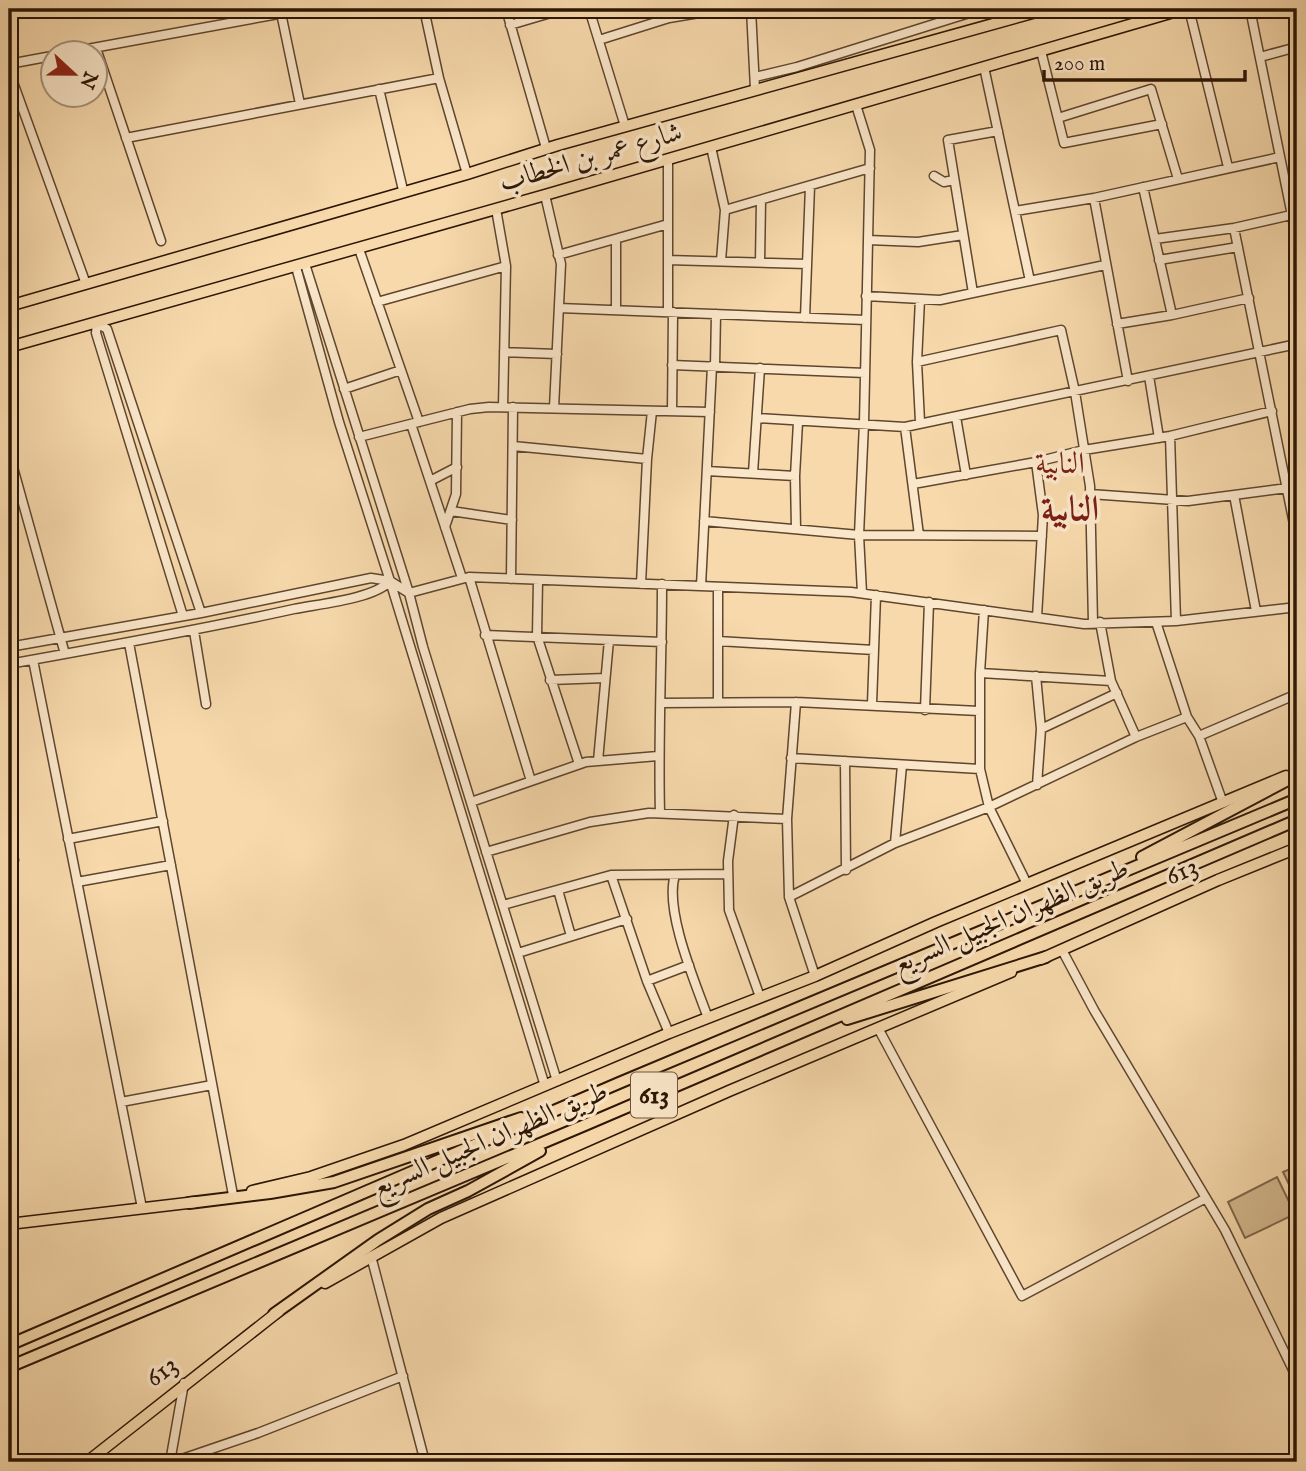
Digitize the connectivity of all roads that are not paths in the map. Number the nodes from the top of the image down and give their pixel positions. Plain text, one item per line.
1 (306, 9) edge
2 (424, 9) edge
3 (506, 9) edge
4 (564, 9) edge
5 (589, 9) edge
6 (723, 9) edge
7 (751, 9) edge
8 (982, 9) edge
9 (1047, 9) edge
10 (1184, 9) edge
11 (1189, 9) edge
12 (1250, 9) edge
13 (281, 13) junction
14 (669, 13) edge
15 (510, 25) junction
16 (598, 40) junction
17 (108, 46) edge
18 (1297, 47) edge
19 (1041, 51) junction
20 (1260, 57) junction
21 (38, 59) edge
22 (9, 64) edge
23 (984, 68) junction
24 (9, 71) edge
25 (755, 77) junction
26 (439, 78) junction
27 (108, 84) edge
28 (379, 89) junction
29 (755, 89) junction
30 (300, 104) junction
31 (856, 105) junction
32 (1058, 118) junction
33 (1162, 124) junction
34 (625, 126) junction
35 (998, 131) junction
36 (126, 138) junction
37 (711, 147) junction
38 (546, 148) junction
39 (1280, 157) junction
40 (668, 159) junction
41 (1228, 167) junction
42 (870, 168) junction
43 (467, 174) junction
44 (934, 176) dead end
45 (1178, 179) junction
46 (954, 180) junction
47 (810, 186) junction
48 (1143, 187) junction
49 (403, 191) junction
50 (545, 195) junction
51 (1293, 195) edge
52 (1094, 198) junction
53 (761, 200) junction
54 (496, 209) junction
55 (725, 210) junction
56 (1015, 211) junction
57 (1291, 215) junction
58 (668, 224) junction
59 (1234, 228) junction
60 (963, 235) junction
61 (616, 239) junction
62 (1155, 239) junction
63 (868, 240) junction
64 (1297, 240) edge
65 (161, 241) dead end
66 (1238, 247) junction
67 (359, 249) junction
68 (558, 255) junction
69 (668, 260) junction
70 (1159, 260) junction
71 (721, 261) junction
72 (760, 262) junction
73 (807, 264) junction
74 (300, 265) junction
75 (1105, 265) junction
76 (506, 266) junction
77 (1030, 281) junction
78 (86, 284) junction
79 (973, 293) junction
80 (866, 296) junction
81 (1249, 298) junction
82 (920, 299) junction
83 (377, 302) junction
84 (9, 306) edge
85 (559, 308) junction
86 (616, 310) junction
87 (671, 312) junction
88 (716, 314) junction
89 (1172, 315) junction
90 (804, 318) junction
91 (866, 320) junction
92 (97, 323) junction
93 (1117, 324) junction
94 (1297, 344) edge
95 (9, 347) edge
96 (505, 352) junction
97 (1260, 352) junction
98 (557, 354) junction
99 (917, 362) junction
100 (672, 365) junction
101 (714, 366) junction
102 (760, 368) junction
103 (401, 370) junction
104 (865, 373) junction
105 (1149, 376) junction
106 (1128, 381) junction
107 (344, 389) junction
108 (1075, 392) junction
109 (508, 407) junction
110 (554, 408) junction
111 (652, 411) junction
112 (672, 411) junction
113 (1272, 411) junction
114 (457, 412) junction
115 (710, 412) junction
116 (956, 417) junction
117 (757, 418) junction
118 (798, 422) junction
119 (920, 422) junction
120 (415, 423) junction
121 (864, 423) junction
122 (905, 427) junction
123 (1170, 436) junction
124 (359, 437) junction
125 (1159, 438) junction
126 (513, 446) junction
127 (1084, 450) junction
128 (9, 453) edge
129 (647, 459) junction
130 (1036, 462) junction
131 (457, 467) junction
132 (707, 471) junction
133 (753, 473) junction
134 (966, 475) junction
135 (795, 476) junction
136 (1297, 476) edge
137 (430, 481) junction
138 (1286, 483) junction
139 (913, 484) junction
140 (1090, 494) junction
141 (1234, 495) junction
142 (1173, 500) junction
143 (451, 511) junction
144 (512, 520) junction
145 (705, 520) junction
146 (445, 527) junction
147 (796, 529) junction
148 (859, 535) junction
149 (919, 535) junction
150 (1297, 535) edge
151 (1042, 536) junction
152 (465, 578) junction
153 (511, 579) junction
154 (538, 580) junction
155 (390, 581) junction
156 (641, 584) junction
157 (662, 584) junction
158 (701, 586) junction
159 (718, 587) junction
160 (410, 593) junction
161 (862, 593) junction
162 (876, 595) junction
163 (929, 602) junction
164 (1297, 607) edge
165 (984, 610) junction
166 (1256, 611) junction
167 (201, 613) junction
168 (183, 616) junction
169 (1037, 617) junction
170 (1176, 621) junction
171 (1156, 622) junction
172 (1097, 623) junction
173 (194, 631) junction
174 (485, 635) junction
175 (537, 636) junction
176 (60, 638) junction
177 (609, 640) junction
178 (718, 641) junction
179 (662, 642) junction
180 (129, 643) junction
181 (9, 647) edge
182 (874, 650) junction
183 (65, 654) junction
184 (33, 660) junction
185 (9, 664) edge
186 (980, 673) junction
187 (1036, 676) junction
188 (606, 678) junction
189 (550, 680) junction
190 (1111, 681) junction
191 (1117, 693) junction
192 (1297, 694) edge
193 (718, 702) junction
194 (796, 702) junction
195 (661, 703) junction
196 (206, 704) dead end
197 (872, 704) junction
198 (925, 710) junction
199 (979, 711) junction
200 (1187, 717) junction
201 (1041, 729) junction
202 (1199, 736) junction
203 (1136, 737) junction
204 (658, 756) junction
205 (792, 758) junction
206 (598, 761) junction
207 (845, 761) junction
208 (579, 764) junction
209 (902, 765) junction
210 (980, 769) junction
211 (1297, 773) edge
212 (530, 781) junction
213 (1037, 785) junction
214 (1297, 799) edge
215 (471, 802) junction
216 (1223, 803) junction
217 (989, 807) junction
218 (660, 813) junction
219 (734, 815) junction
220 (787, 818) junction
221 (1297, 820) edge
222 (163, 821) junction
223 (68, 839) junction
224 (895, 843) junction
225 (1297, 848) edge
226 (486, 852) junction
227 (171, 865) junction
228 (846, 870) junction
229 (728, 874) junction
230 (611, 875) junction
231 (675, 875) junction
232 (77, 882) junction
233 (1027, 884) junction
234 (558, 890) junction
235 (1075, 891) junction
236 (789, 897) junction
237 (503, 905) junction
238 (627, 919) junction
239 (571, 936) junction
240 (1062, 950) junction
241 (518, 953) junction
242 (1046, 957) junction
243 (689, 965) junction
244 (815, 976) junction
245 (526, 980) junction
246 (647, 981) junction
247 (514, 985) junction
248 (760, 997) junction
249 (708, 1018) junction
250 (878, 1028) junction
251 (669, 1034) junction
252 (791, 1036) junction
253 (558, 1081) junction
254 (619, 1083) junction
255 (212, 1085) junction
256 (545, 1086) junction
257 (121, 1102) junction
258 (585, 1125) junction
259 (233, 1195) junction
260 (1206, 1198) junction
261 (189, 1203) junction
262 (142, 1208) junction
263 (9, 1224) edge
264 (371, 1256) junction
265 (274, 1314) junction
266 (9, 1345) edge
267 (9, 1367) edge
268 (403, 1376) junction
269 (1297, 1378) edge
270 (184, 1383) junction
271 (87, 1462) edge
272 (171, 1462) edge
273 (425, 1462) edge

1 - 13 street
2 - 26 street
3 - 15 street
4 - 15 street
5 - 16 street
6 - 14 street
7 - 25 street
8 - 25 street
9 - 29 main road, شارع عمر بن الخطاب
10 - 19 main road, شارع عمر بن الخطاب
11 - 41 street
12 - 20 street
13 - 17 street
13 - 30 street
14 - 16 street
15 - 38 street
16 - 34 street
18 - 20 street
19 - 23 main road, شارع عمر بن الخطاب
19 - 32 street
20 - 39 street
21 - 22 street
23 - 31 main road, شارع عمر بن الخطاب
23 - 35 street
24 - 78 street
25 - 29 street
26 - 28 street
26 - 43 street
27 - 36 street
28 - 30 street
28 - 49 street
29 - 34 main road, شارع عمر بن الخطاب
30 - 36 street
31 - 37 main road, شارع عمر بن الخطاب
31 - 42 street
32 - 33 street
32 - 33 street
33 - 45 street
34 - 38 main road, شارع عمر بن الخطاب
35 - 46 street
35 - 56 street
36 - 65 street
37 - 40 main road, شارع عمر بن الخطاب
37 - 55 street
38 - 43 main road, شارع عمر بن الخطاب
39 - 41 street
39 - 51 street
40 - 50 main road, شارع عمر بن الخطاب
40 - 58 street
41 - 45 street
42 - 47 street
42 - 63 street
43 - 49 main road, شارع عمر بن الخطاب
44 - 46 street
45 - 48 street
46 - 60 street
47 - 53 street
47 - 73 street
48 - 52 street
48 - 62 street
49 - 78 main road, شارع عمر بن الخطاب
50 - 54 main road, شارع عمر بن الخطاب
50 - 68 street
51 - 57 street
52 - 56 street
52 - 75 street
53 - 55 street
53 - 72 street
54 - 67 main road, شارع عمر بن الخطاب
54 - 76 street
55 - 71 street
56 - 77 street
57 - 59 street
57 - 64 street
58 - 61 street
58 - 69 street
59 - 62 street
59 - 66 street
60 - 63 street
60 - 79 street
61 - 68 street
61 - 86 street
62 - 70 street
63 - 80 street
66 - 70 street
66 - 81 street
67 - 74 main road, شارع عمر بن الخطاب
67 - 83 street
68 - 85 street
69 - 71 street
69 - 87 street
70 - 89 street
71 - 72 street
72 - 73 street
73 - 90 street
74 - 92 main road, شارع عمر بن الخطاب
74 - 107 street
74 - 155 street
75 - 77 street
75 - 93 street
76 - 83 street
76 - 96 street
77 - 79 street
78 - 84 main road, شارع عمر بن الخطاب
79 - 82 street
80 - 82 street
80 - 91 street
81 - 89 street
81 - 97 street
82 - 99 street
83 - 103 street
85 - 86 street
85 - 98 street
86 - 87 street
87 - 88 street
87 - 100 street
88 - 90 street
88 - 101 street
89 - 93 street
90 - 91 street
91 - 104 street
92 - 95 main road, شارع عمر بن الخطاب
92 - 167 street
92 - 168 street
93 - 106 street
94 - 97 street
96 - 98 street
96 - 109 street
97 - 105 street
97 - 113 street
98 - 110 street
99 - 108 street
99 - 119 street
100 - 101 street
100 - 112 street
101 - 102 street
101 - 115 street
102 - 104 street
102 - 117 street
103 - 107 street
103 - 120 street
104 - 121 street
105 - 106 street
105 - 125 street
106 - 108 street
107 - 124 street
108 - 116 street
108 - 127 street
109 - 110 street
109 - 114 street
109 - 126 street
110 - 111 street
111 - 112 street
111 - 129 street
112 - 115 street
113 - 123 street
113 - 138 street
114 - 120 street
114 - 131 street
115 - 132 street
116 - 119 street
116 - 134 street
117 - 118 street
117 - 133 street
118 - 121 street
118 - 135 street
119 - 122 street
120 - 124 street
120 - 137 street
121 - 122 street
121 - 148 street
122 - 139 street
123 - 125 street
123 - 142 street
124 - 160 street
125 - 127 street
126 - 129 street
126 - 144 street
127 - 130 street
127 - 140 street
128 - 176 street
129 - 156 street
130 - 134 street
130 - 151 street
131 - 137 street
131 - 143 street
132 - 133 street
132 - 145 street
133 - 135 street
134 - 139 street
135 - 147 street
136 - 138 street
137 - 146 street
138 - 141 street
138 - 150 street
139 - 149 street
140 - 142 street
140 - 172 street
141 - 142 street
141 - 166 street
142 - 170 street
143 - 144 street
143 - 146 street
144 - 153 street
145 - 147 street
145 - 158 street
146 - 152 street
147 - 148 street
148 - 149 street
148 - 161 street
149 - 151 street
151 - 169 street
152 - 153 street
152 - 160 street
152 - 174 street
153 - 154 street
154 - 156 street
154 - 175 street
155 - 160 street
155 - 167 street
155 - 173 street
155 - 247 street
156 - 157 street
157 - 158 street
157 - 179 street
158 - 159 street
159 - 161 street
159 - 178 street
160 - 215 street
161 - 162 street
162 - 163 street
162 - 182 street
163 - 165 street
163 - 198 street
164 - 166 street
165 - 169 street
165 - 186 street
166 - 170 street
167 - 168 street
168 - 176 street
169 - 172 street
170 - 171 street
171 - 172 street
171 - 200 street
172 - 190 street
173 - 180 street
173 - 196 street
174 - 175 street
174 - 212 street
175 - 177 street
175 - 189 street
176 - 181 street
176 - 183 street
177 - 179 street
177 - 188 street
178 - 182 street
178 - 193 street
179 - 195 street
180 - 183 street
180 - 222 street
182 - 197 street
183 - 184 street
184 - 185 street
184 - 223 street
186 - 187 street
186 - 199 street
187 - 190 street
187 - 201 street
188 - 189 street
188 - 206 street
189 - 208 street
190 - 191 street
191 - 201 street
191 - 203 street
192 - 202 street
193 - 194 street
193 - 195 street
194 - 197 street
194 - 205 street
195 - 204 street
197 - 198 street
198 - 199 street
199 - 210 street
200 - 202 street
200 - 203 street
201 - 213 street
202 - 216 street
203 - 213 street
204 - 206 street
204 - 218 street
205 - 207 street
205 - 220 street
206 - 208 street
207 - 209 street
207 - 228 street
208 - 212 street
209 - 210 street
209 - 224 street
210 - 217 street
211 - 216 main road
211 - 235 highway
212 - 215 street
213 - 217 street
214 - 235 highway, طريق الظهران الجبيل السريع / 613
215 - 226 street
216 - 233 main road
217 - 224 street
217 - 233 street
218 - 219 street
218 - 226 street
219 - 220 street
219 - 229 street
220 - 236 street
221 - 252 highway, طريق الظهران الجبيل السريع / 613
222 - 223 street
222 - 227 street
223 - 232 street
224 - 228 street
225 - 240 main road, 613
226 - 237 street
227 - 232 street
227 - 255 street
228 - 236 street
229 - 231 street
229 - 248 street
230 - 231 street
230 - 234 street
230 - 238 street
231 - 243 street
232 - 257 street
233 - 244 main road
234 - 237 street
234 - 239 street
235 - 254 highway, طريق الظهران الجبيل السريع / 613
236 - 244 street
237 - 241 street
238 - 239 street
238 - 246 street
239 - 241 street
240 - 242 main road, 613
240 - 260 street
241 - 245 street
242 - 250 main road, 613
242 - 252 highway
243 - 246 street
243 - 249 street
244 - 248 main road
245 - 247 street
245 - 253 street
246 - 251 street
247 - 256 street
248 - 249 main road
249 - 251 main road
250 - 260 street
250 - 264 main road, 613
251 - 253 main road
252 - 258 highway, طريق الظهران الجبيل السريع / 613
253 - 256 main road
254 - 261 highway
254 - 266 highway, طريق الظهران الجبيل السريع / 613
255 - 257 street
255 - 259 street
256 - 259 main road
257 - 262 street
258 - 265 highway
258 - 267 highway, طريق الظهران الجبيل السريع / 613
259 - 261 main road
260 - 269 street
261 - 262 main road
262 - 263 main road
264 - 265 main road, 613
264 - 268 street
265 - 270 main road, 613
268 - 272 street
268 - 273 street
270 - 271 main road, 613
270 - 272 street

